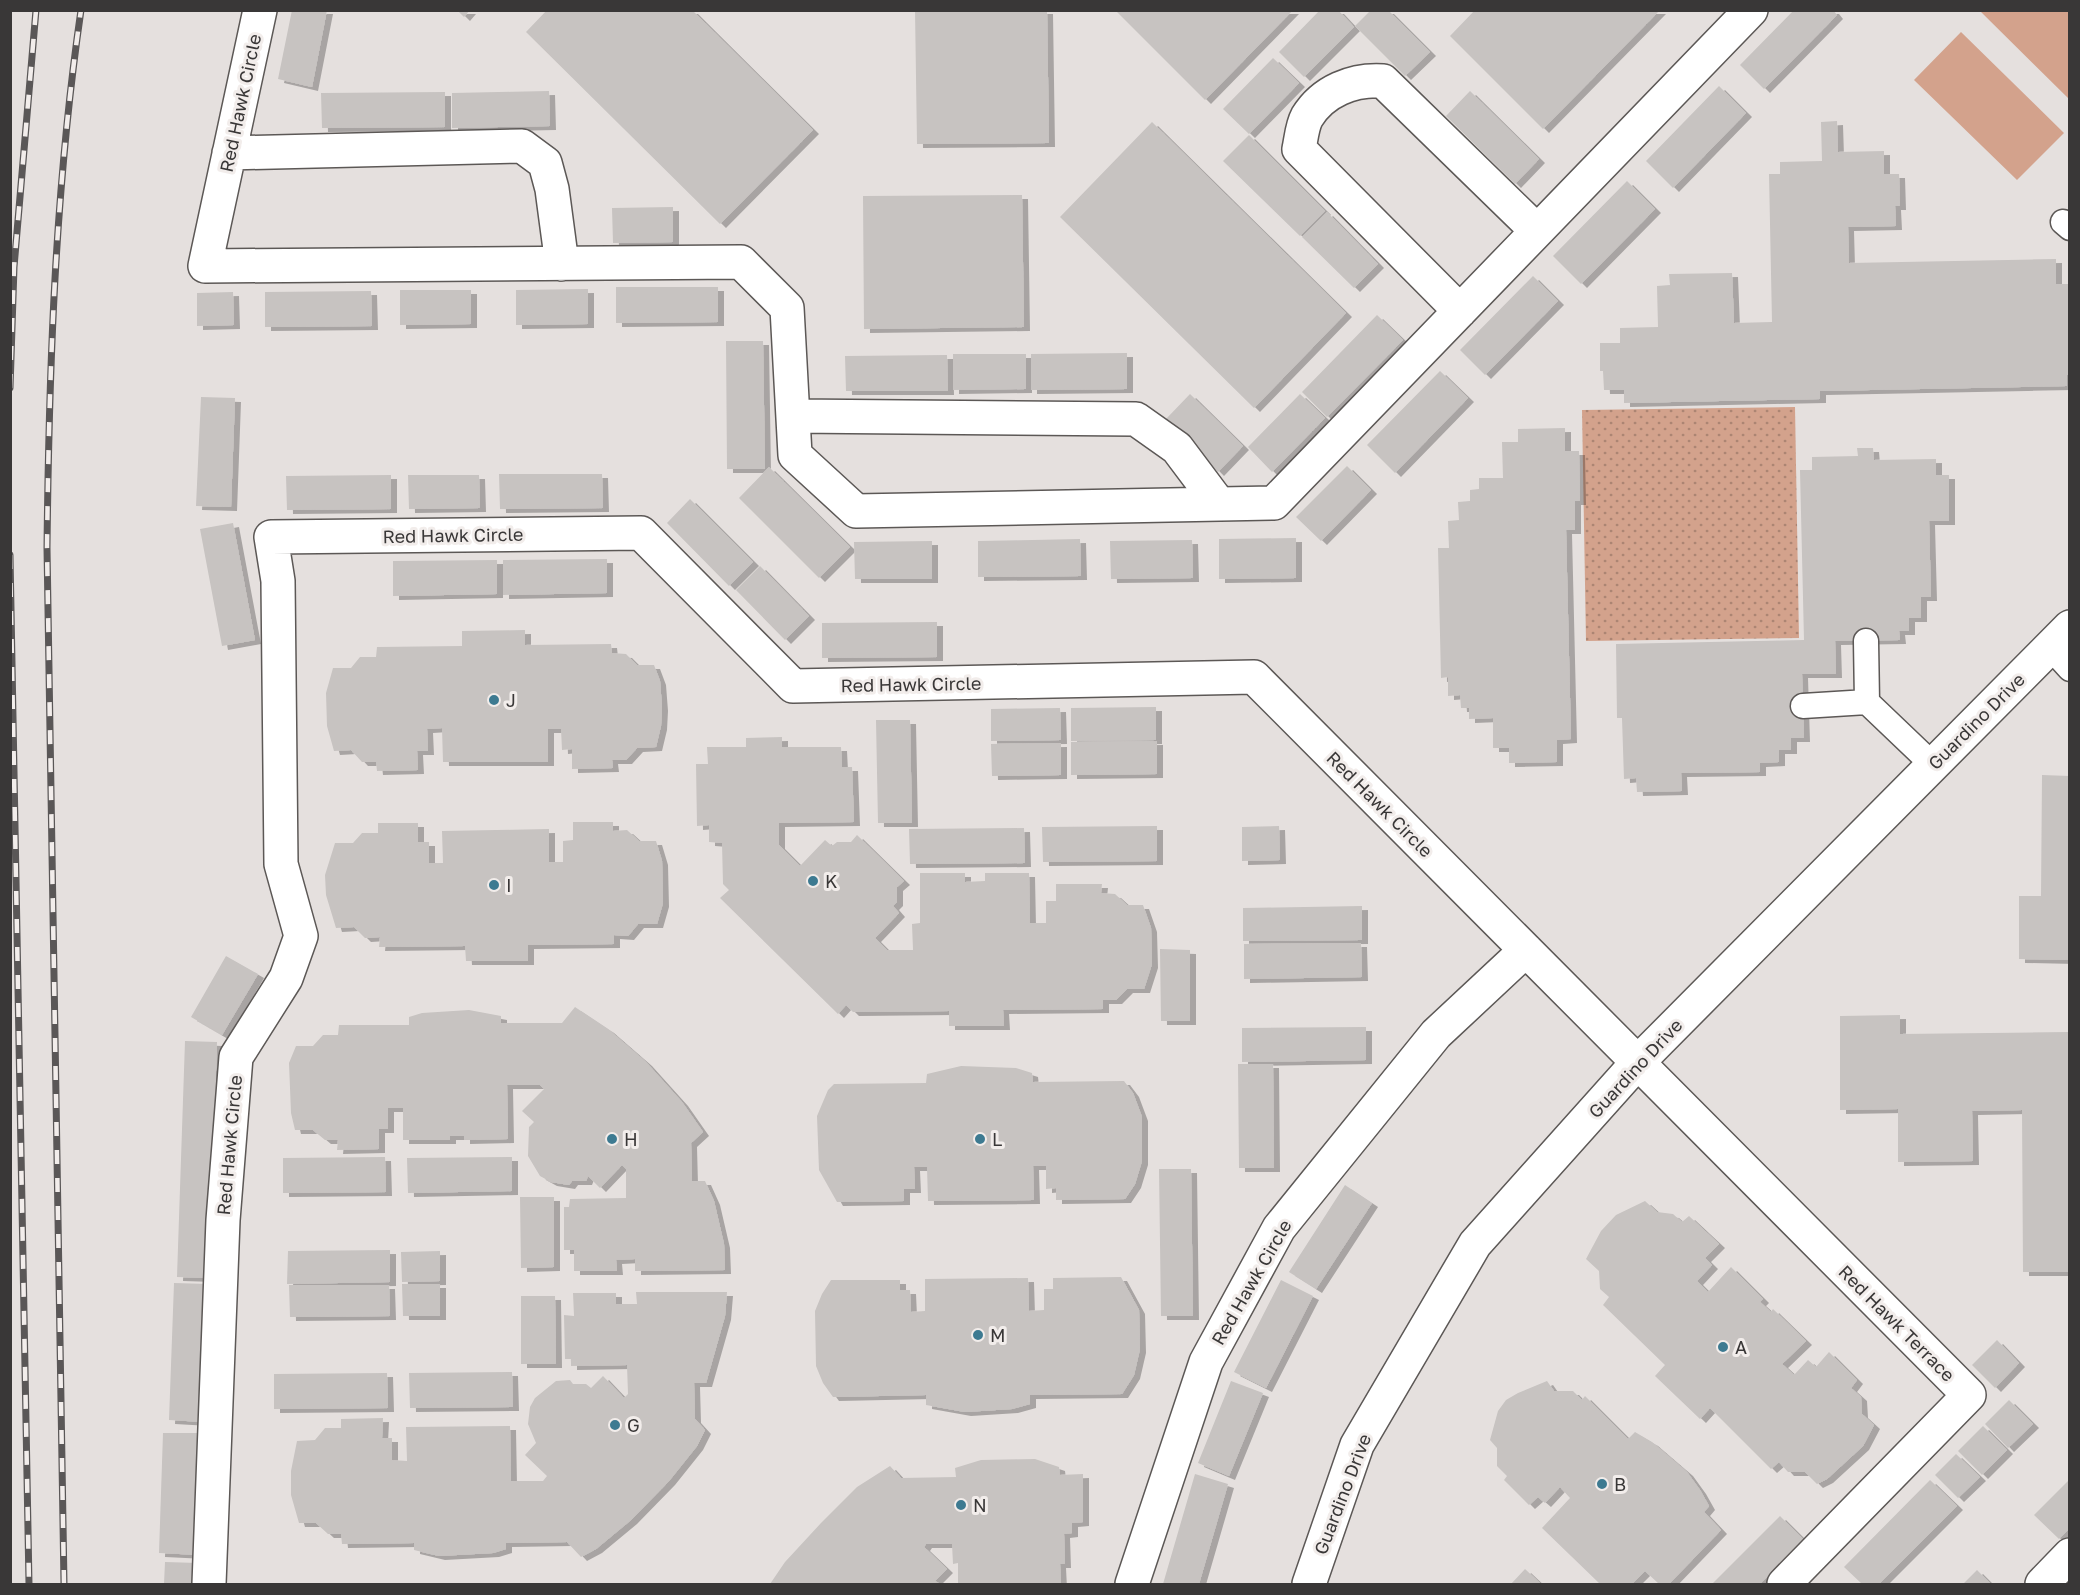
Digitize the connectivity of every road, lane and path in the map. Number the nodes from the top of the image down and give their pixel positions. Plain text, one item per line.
1 (260, 10) edge
2 (1751, 10) edge
3 (229, 153) junction
4 (1537, 231) junction
5 (562, 264) junction
6 (1460, 311) junction
7 (793, 416) junction
8 (1219, 504) junction
9 (1866, 641) dead end
10 (2063, 648) edge
11 (1867, 702) junction
12 (1803, 706) dead end
13 (1933, 765) junction
14 (1526, 950) junction
15 (1637, 1063) junction
16 (2070, 1555) edge
17 (209, 1584) edge
18 (1132, 1584) edge
19 (1309, 1584) edge
20 (1784, 1584) edge
21 (2042, 1584) edge

1 - 3 street, Red Hawk Circle
2 - 4 street
3 - 5 street
3 - 5 street, Red Hawk Circle
4 - 6 street
4 - 6 street
5 - 7 street
6 - 8 street
7 - 8 street
7 - 8 street
9 - 11 lane
10 - 13 street, Guardino Drive
11 - 12 lane
11 - 13 lane
13 - 15 street, Guardino Drive
14 - 15 street, Red Hawk Circle
14 - 17 street, Red Hawk Circle
14 - 18 street, Red Hawk Circle
15 - 19 street, Guardino Drive
15 - 20 street, Red Hawk Terrace
16 - 21 street

